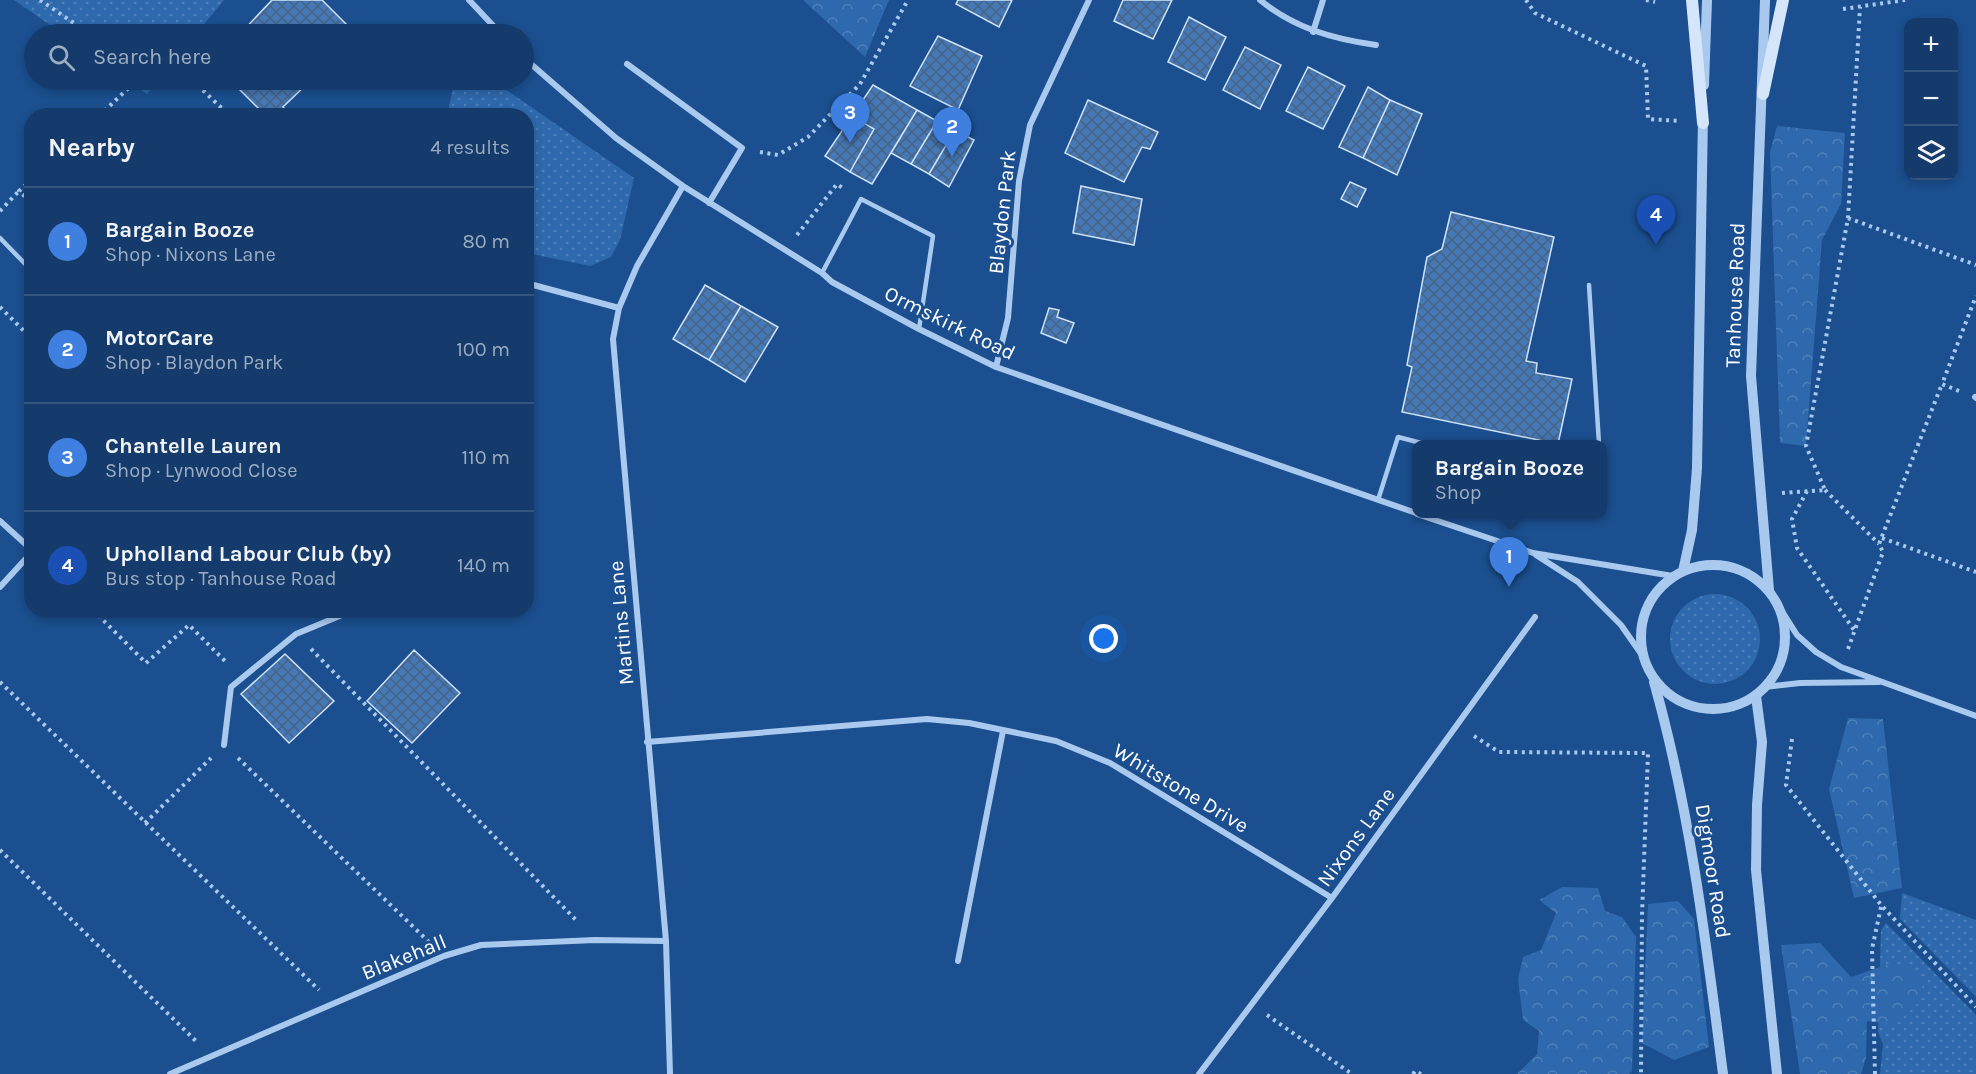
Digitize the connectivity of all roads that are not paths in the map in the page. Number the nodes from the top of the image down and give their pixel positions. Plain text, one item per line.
1 (469, 0) edge
2 (1089, 0) edge
3 (1260, 0) edge
4 (1323, 0) edge
5 (1692, 0) edge
6 (1707, 0) edge
7 (1765, 0) edge
8 (1783, 0) edge
9 (492, 24) edge
10 (1313, 32) junction
11 (1376, 45) dead end
12 (627, 64) dead end
13 (534, 67) edge
14 (1763, 94) junction
15 (1703, 123) junction
16 (683, 186) junction
17 (709, 203) junction
18 (0, 238) edge
19 (24, 263) edge
20 (822, 273) junction
21 (534, 285) edge
22 (1589, 285) dead end
23 (619, 308) junction
24 (919, 329) junction
25 (996, 367) junction
26 (1599, 440) edge
27 (1412, 441) edge
28 (1378, 500) junction
29 (1412, 512) edge
30 (1431, 518) edge
31 (0, 520) edge
32 (24, 543) edge
33 (1533, 553) junction
34 (24, 560) edge
35 (1678, 573) junction
36 (0, 587) edge
37 (1769, 590) junction
38 (1780, 608) junction
39 (1535, 617) dead end
40 (335, 618) edge
41 (1644, 658) junction
42 (1653, 677) junction
43 (1883, 682) junction
44 (1765, 687) junction
45 (1756, 696) junction
46 (1976, 716) edge
47 (1003, 731) junction
48 (647, 742) junction
49 (224, 745) road end
50 (1332, 898) junction
51 (666, 941) junction
52 (958, 961) dead end
53 (170, 1074) edge
54 (669, 1074) edge
55 (1199, 1074) edge
56 (1723, 1074) edge
57 (1777, 1074) edge

1 - 9 street
2 - 25 street, Blaydon Park
3 - 10 street
4 - 10 street
5 - 15 main road
6 - 15 street, Tanhouse Road
7 - 14 street, Tanhouse Road
8 - 14 main road
10 - 11 street
12 - 17 street
13 - 16 street, Ormskirk Road
14 - 37 street, Tanhouse Road
15 - 35 street, Tanhouse Road
16 - 17 street, Ormskirk Road
16 - 23 street, Martins Lane
17 - 20 street, Ormskirk Road
18 - 19 lane
20 - 24 street, Ormskirk Road
20 - 24 lane
21 - 23 street
22 - 26 lane
23 - 48 street, Martins Lane
24 - 25 street, Ormskirk Road
25 - 28 street, Ormskirk Road
27 - 28 lane
28 - 29 street, Ormskirk Road
30 - 33 street, Ormskirk Road
31 - 32 street
33 - 35 street, Ormskirk Road
33 - 41 street, Ormskirk Road
34 - 36 street
35 - 37 street
35 - 41 street
37 - 38 street
38 - 43 street
38 - 44 street
39 - 50 street, Nixons Lane
40 - 49 street
41 - 42 street
42 - 45 street
42 - 56 street, Digmoor Road
43 - 44 street
43 - 46 street
44 - 45 street
45 - 57 street, Digmoor Road
47 - 48 street, Whitstone Drive
47 - 50 street, Whitstone Drive
47 - 52 street
48 - 51 street, Martins Lane
50 - 55 street, Nixons Lane
51 - 53 street, Blakehall
51 - 54 street, Martins Lane

